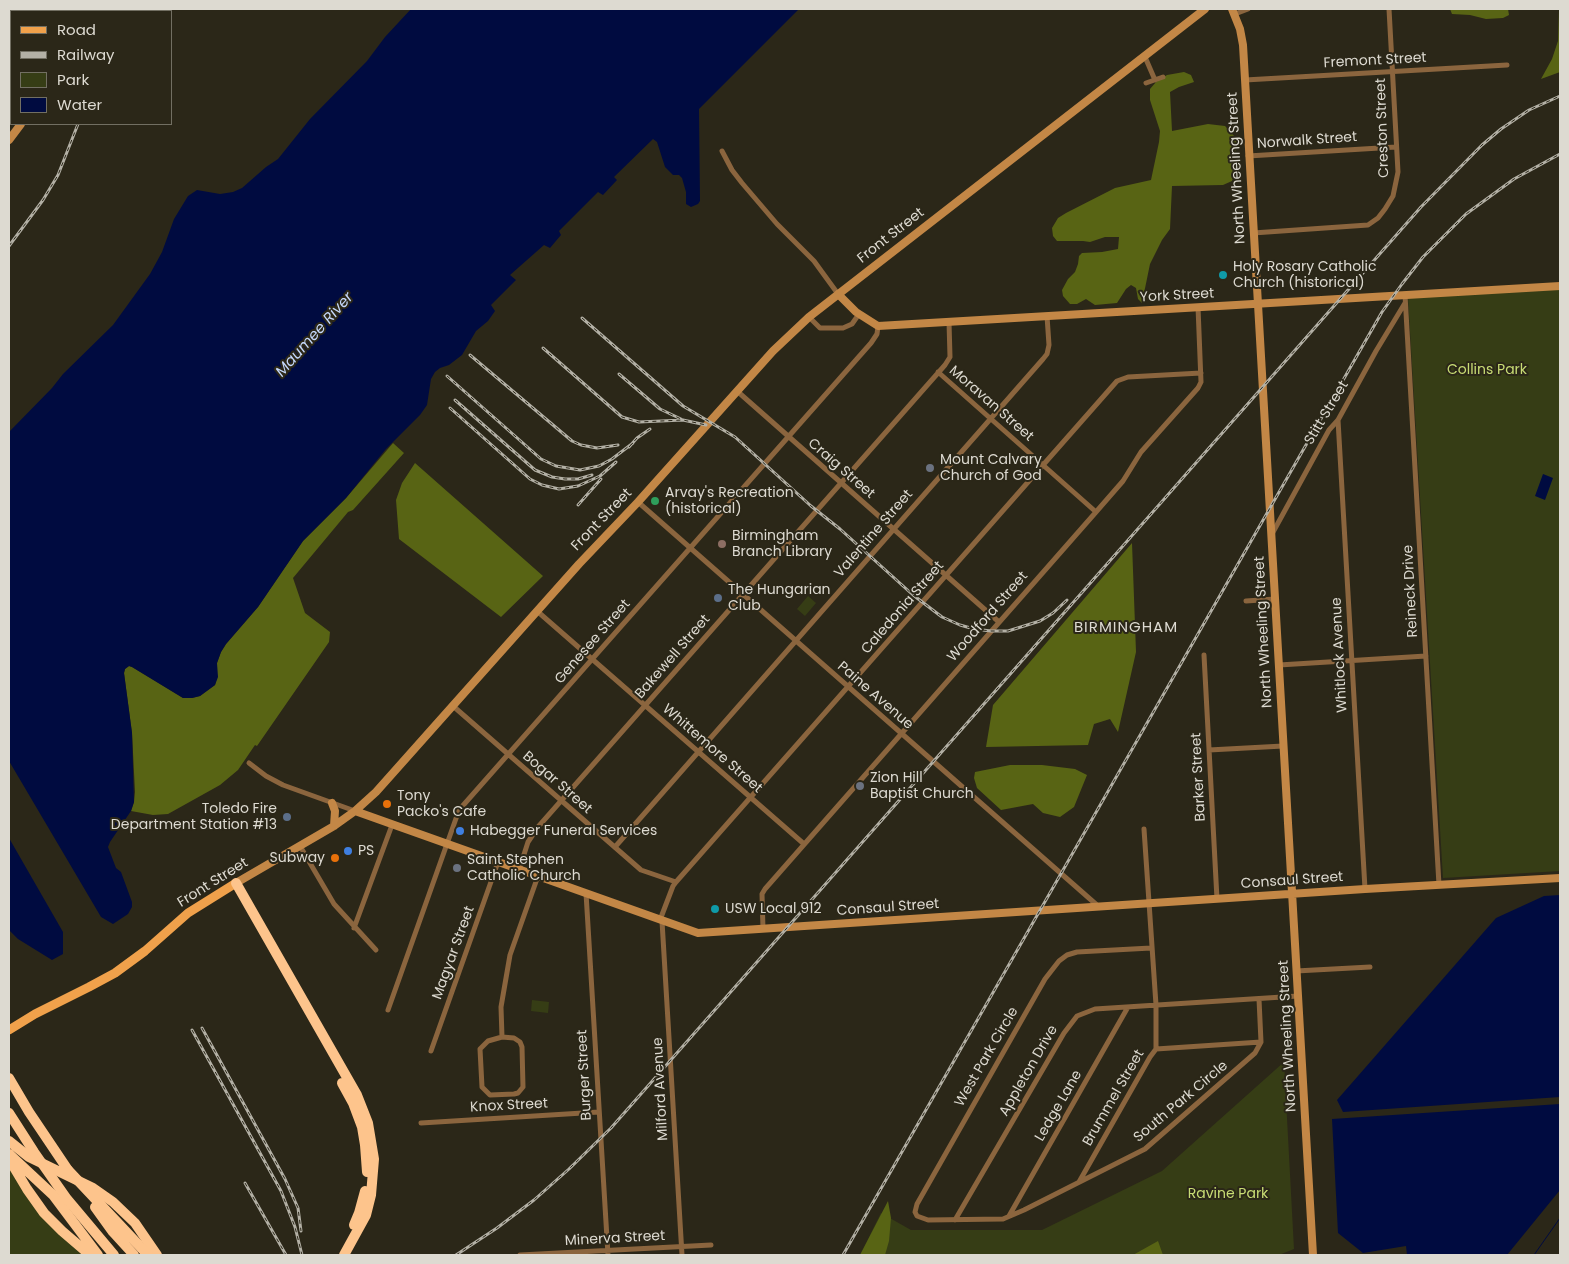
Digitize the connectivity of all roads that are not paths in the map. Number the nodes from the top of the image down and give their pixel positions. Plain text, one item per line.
1 (1205, 9) edge
2 (1248, 9) edge
3 (1389, 9) edge
4 (1234, 11) edge
5 (1145, 56) junction
6 (1507, 64) dead end
7 (1392, 72) junction
8 (1163, 77) dead end
9 (1155, 80) junction
10 (1245, 80) junction
11 (1146, 83) dead end
12 (20, 125) edge
13 (9, 140) edge
14 (1396, 147) junction
15 (722, 151) dead end
16 (1248, 156) junction
17 (1253, 232) junction
18 (1560, 286) edge
19 (838, 294) junction
20 (1405, 299) junction
21 (1257, 304) junction
22 (1198, 307) junction
23 (859, 314) junction
24 (1047, 316) junction
25 (809, 317) junction
26 (949, 322) junction
27 (878, 326) junction
28 (938, 372) junction
29 (1201, 373) junction
30 (737, 392) junction
31 (990, 418) junction
32 (1338, 420) junction
33 (788, 436) junction
34 (1044, 465) junction
35 (841, 483) junction
36 (638, 502) junction
37 (1096, 512) junction
38 (893, 530) junction
39 (1271, 536) junction
40 (690, 548) junction
41 (946, 576) junction
42 (743, 595) junction
43 (1275, 599) junction
44 (1246, 601) dead end
45 (537, 611) junction
46 (999, 622) junction
47 (796, 641) junction
48 (1204, 655) dead end
49 (1426, 656) junction
50 (592, 659) junction
51 (1352, 660) junction
52 (1279, 665) junction
53 (848, 688) junction
54 (453, 706) junction
55 (645, 706) junction
56 (901, 733) junction
57 (1283, 746) junction
58 (1209, 750) junction
59 (698, 752) junction
60 (508, 755) junction
61 (249, 763) dead end
62 (751, 798) junction
63 (562, 802) junction
64 (332, 803) junction
65 (355, 811) junction
66 (392, 825) junction
67 (334, 826) junction
68 (1144, 829) dead end
69 (447, 844) junction
70 (804, 844) junction
71 (300, 846) junction
72 (615, 848) junction
73 (498, 862) junction
74 (519, 870) junction
75 (538, 876) junction
76 (1560, 878) edge
77 (676, 882) junction
78 (233, 885) junction
79 (1439, 885) junction
80 (1365, 888) junction
81 (1292, 893) junction
82 (586, 894) junction
83 (1217, 899) junction
84 (1149, 903) junction
85 (1098, 907) junction
86 (661, 920) junction
87 (354, 928) junction
88 (763, 929) junction
89 (1151, 948) junction
90 (376, 950) dead end
91 (1370, 967) dead end
92 (1296, 971) junction
93 (1298, 996) junction
94 (1259, 999) junction
95 (1156, 1005) junction
96 (1128, 1007) junction
97 (388, 1010) dead end
98 (9, 1030) edge
99 (502, 1037) junction
100 (1261, 1042) junction
101 (1156, 1049) junction
102 (431, 1051) dead end
103 (9, 1078) edge
104 (599, 1112) junction
105 (9, 1113) edge
106 (421, 1123) dead end
107 (9, 1141) edge
108 (9, 1154) edge
109 (9, 1159) edge
110 (68, 1170) junction
111 (1079, 1182) junction
112 (363, 1214) junction
113 (1009, 1216) junction
114 (955, 1220) junction
115 (711, 1245) dead end
116 (682, 1247) junction
117 (608, 1253) edge
118 (90, 1255) edge
119 (98, 1255) edge
120 (114, 1255) edge
121 (134, 1255) edge
122 (148, 1255) edge
123 (158, 1255) edge
124 (335, 1255) edge
125 (344, 1255) edge
126 (520, 1255) edge
127 (549, 1255) edge
128 (682, 1255) edge
129 (1313, 1255) edge

1 - 5 street, Front Street
2 - 4 street
3 - 7 street, Creston Street
4 - 10 street, North Wheeling Street
5 - 9 street
5 - 19 street, Front Street
6 - 7 street, Fremont Street
7 - 10 street, Fremont Street
7 - 14 street, Creston Street
8 - 9 street
9 - 11 street
10 - 16 street, North Wheeling Street
12 - 13 street
14 - 16 street, Norwalk Street
14 - 17 street, Creston Street
15 - 19 street
16 - 17 street, North Wheeling Street
17 - 21 street, North Wheeling Street
18 - 20 street, York Street
19 - 23 street
19 - 25 street, Front Street
20 - 21 street, York Street
20 - 32 street, Stitt Street
20 - 49 street, Reineck Drive
21 - 22 street, York Street
21 - 39 street, North Wheeling Street
22 - 24 street, York Street
22 - 29 street, Woodford Street
23 - 25 street
23 - 27 street
24 - 26 street, York Street
24 - 31 street, Valentine Street
25 - 30 street, Front Street
26 - 27 street, York Street
26 - 28 street, Bakewell Street
27 - 33 street, Genesee Street
28 - 31 street, Moravan Street
28 - 35 street, Bakewell Street
29 - 34 street, Caledonia Street
29 - 37 street, Woodford Street
30 - 33 street, Craig Street
30 - 36 street, Front Street
31 - 34 street, Moravan Street
31 - 38 street, Valentine Street
32 - 39 street, Stitt Street
32 - 51 street, Whitlock Avenue
33 - 35 street, Craig Street
33 - 40 street, Genesee Street
34 - 37 street, Moravan Street
34 - 41 street, Caledonia Street
35 - 38 street, Craig Street
35 - 42 street, Bakewell Street
36 - 40 street, Paine Avenue
36 - 45 street, Front Street
37 - 46 street, Woodford Street
38 - 41 street, Craig Street
38 - 47 street, Valentine Street
39 - 43 street, North Wheeling Street
40 - 42 street, Paine Avenue
40 - 50 street, Genesee Street
41 - 46 street, Craig Street
41 - 53 street, Caledonia Street
42 - 47 street, Paine Avenue
42 - 55 street, Bakewell Street
43 - 44 street
43 - 52 street, North Wheeling Street
45 - 50 street, Whittemore Street
45 - 54 street, Front Street
46 - 56 street, Woodford Street
47 - 53 street, Paine Avenue
47 - 59 street, Valentine Street
48 - 58 street, Barker Street
49 - 51 street
49 - 79 street, Reineck Drive
50 - 55 street, Whittemore Street
50 - 60 street, Genesee Street
51 - 52 street
51 - 80 street, Whitlock Avenue
52 - 57 street, North Wheeling Street
53 - 56 street, Paine Avenue
53 - 62 street, Caledonia Street
54 - 60 street, Bogar Street
54 - 65 street, Front Street
55 - 59 street, Whittemore Street
55 - 63 street, Bakewell Street
56 - 70 street, Woodford Street
56 - 85 street, Paine Avenue
57 - 58 street
57 - 81 street, North Wheeling Street
58 - 83 street, Barker Street
59 - 62 street, Whittemore Street
59 - 72 street, Valentine Street
60 - 63 street, Bogar Street
60 - 69 street, Genesee Street
61 - 64 street, Consaul Street
62 - 70 street, Whittemore Street
62 - 77 street, Caledonia Street
63 - 72 street, Bogar Street
63 - 74 street, Bakewell Street
64 - 65 street, Consaul Street
64 - 67 street
65 - 66 street, Consaul Street
65 - 67 street, Front Street
66 - 69 street, Consaul Street
66 - 87 street
67 - 71 street, Front Street
68 - 84 street, Brummel Street
69 - 73 street, Consaul Street
69 - 97 street, Genesee Street
70 - 88 street, Woodford Street
71 - 78 street, Front Street
71 - 87 street
72 - 77 street, Bogar Street
73 - 74 street, Consaul Street
73 - 102 street, Magyar Street
74 - 75 street, Consaul Street
75 - 82 street, Consaul Street
75 - 99 street
76 - 79 street, Consaul Street
77 - 86 street, Caledonia Street
78 - 98 main road, Front Street
78 - 112 highway
79 - 80 street, Consaul Street
80 - 81 street, Consaul Street
81 - 83 street, Consaul Street
81 - 92 street, North Wheeling Street
82 - 86 street, Consaul Street
82 - 104 street, Burger Street
83 - 84 street, Consaul Street
84 - 85 street, Consaul Street
84 - 89 street, Brummel Street
85 - 88 street, Consaul Street
86 - 88 street, Consaul Street
86 - 116 street, Milford Avenue
87 - 90 street
89 - 95 street, Brummel Street
89 - 114 street, West Park Circle
91 - 92 street
92 - 93 street, North Wheeling Street
93 - 94 street, Appleton Drive
93 - 129 street, North Wheeling Street
94 - 95 street, Appleton Drive
94 - 100 street
95 - 96 street, Appleton Drive
95 - 101 street, Brummel Street
96 - 113 street, Ledge Lane
96 - 114 street, Appleton Drive
99 - 99 street
100 - 101 street
100 - 111 street, South Park Circle
101 - 111 street, Brummel Street
103 - 110 highway
104 - 106 street, Knox Street
104 - 117 street, Burger Street
105 - 120 highway, bridge
107 - 123 highway
108 - 119 highway
109 - 118 highway
110 - 121 highway, bridge
110 - 122 highway, bridge
111 - 113 street, South Park Circle
112 - 124 highway
112 - 125 highway
113 - 114 street, South Park Circle
115 - 116 street, Minerva Street
116 - 117 street, Minerva Street
116 - 128 street, Milford Avenue
117 - 127 street, Minerva Street
126 - 127 street, Minerva Street

